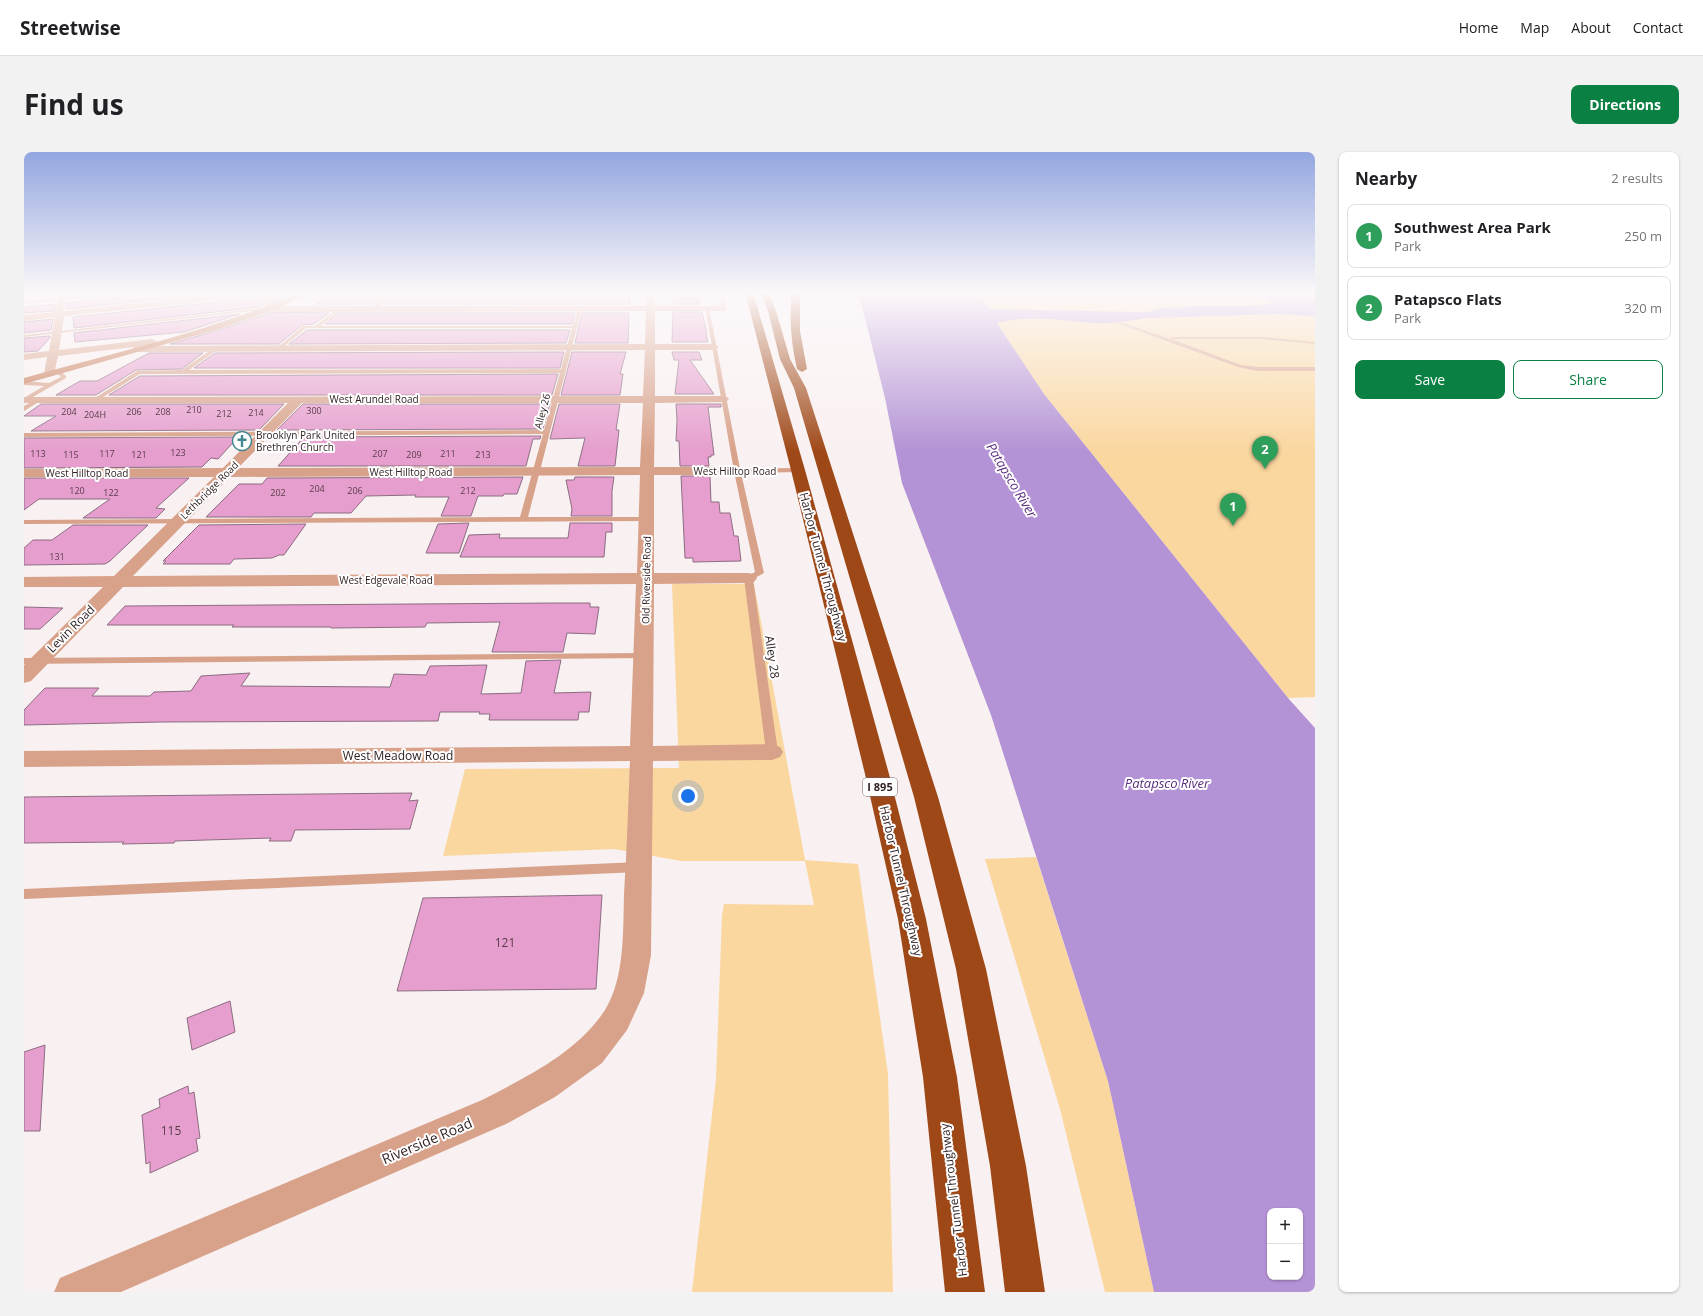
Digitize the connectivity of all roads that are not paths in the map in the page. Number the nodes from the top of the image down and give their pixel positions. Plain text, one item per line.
1 (55, 345) edge
2 (120, 345) edge
3 (151, 345) edge
4 (282, 345) edge
5 (764, 345) edge
6 (781, 345) edge
7 (797, 345) edge
8 (1184, 345) edge
9 (650, 347) junction
10 (714, 347) joint
11 (278, 348) junction
12 (569, 348) junction
13 (138, 349) junction
14 (215, 349) junction
15 (53, 353) junction
16 (24, 357) edge
17 (1315, 369) edge
18 (563, 371) junction
19 (183, 372) junction
20 (54, 373) junction
21 (26, 381) edge
22 (49, 386) junction
23 (800, 388) junction
24 (556, 399) junction
25 (649, 399) junction
26 (724, 399) junction
27 (24, 400) edge
28 (39, 400) junction
29 (95, 400) junction
30 (298, 400) junction
31 (24, 409) edge
32 (547, 432) junction
33 (265, 434) junction
34 (24, 435) edge
35 (798, 470) junction
36 (648, 471) junction
37 (737, 471) junction
38 (536, 472) junction
39 (24, 473) edge
40 (226, 473) junction
41 (524, 520) junction
42 (647, 520) junction
43 (24, 522) edge
44 (178, 522) junction
45 (754, 575) junction
46 (646, 578) junction
47 (119, 581) junction
48 (24, 582) edge
49 (644, 656) junction
50 (32, 661) edge
51 (24, 677) edge
52 (772, 752) joint
53 (643, 754) junction
54 (24, 759) edge
55 (639, 867) junction
56 (24, 894) edge
57 (74, 1292) edge
58 (965, 1292) edge
59 (1025, 1292) edge

1 - 15 street
2 - 15 street
3 - 13 main road
4 - 11 lane
5 - 35 highway, Harbor Tunnel Throughway / I 895
6 - 23 highway
7 - 23 highway
8 - 17 lane
9 - 10 street
9 - 12 street
9 - 25 street, Old Riverside Road
10 - 26 lane, Alley 28
11 - 12 street
11 - 14 street
12 - 18 lane, Alley 26
13 - 14 street
13 - 20 main road
14 - 19 lane
15 - 16 street
15 - 20 street
18 - 19 lane
18 - 24 lane, Alley 26
19 - 29 lane
20 - 21 main road
20 - 22 lane
21 - 22 lane
22 - 27 lane
23 - 59 highway
24 - 25 street, West Arundel Road
24 - 30 street, West Arundel Road
24 - 32 lane, Alley 26
25 - 26 street, West Arundel Road
25 - 36 street, Old Riverside Road
26 - 37 lane, Alley 28
27 - 28 street, West Arundel Road
28 - 29 street, West Arundel Road
28 - 31 lane
29 - 30 street, West Arundel Road
30 - 33 street, Lethbridge Road
32 - 33 lane
32 - 38 lane, Alley 26
33 - 34 lane
33 - 40 street, Lethbridge Road
35 - 37 lane, West Hilltop Road
35 - 58 highway, Harbor Tunnel Throughway / I 895
36 - 37 street, West Hilltop Road
36 - 38 street, West Hilltop Road
36 - 42 street, Old Riverside Road
37 - 45 lane, Alley 28
38 - 40 street, West Hilltop Road
38 - 41 lane, Alley 26
39 - 40 street, West Hilltop Road
40 - 44 street, Lethbridge Road
41 - 42 lane
41 - 44 lane
42 - 46 street, Old Riverside Road
43 - 44 lane
44 - 47 street, Lethbridge Road
45 - 46 street, West Edgevale Road
45 - 52 lane, Alley 28
46 - 47 street, West Edgevale Road
46 - 49 street, Old Riverside Road
47 - 48 street, West Edgevale Road
47 - 50 street, Levin Road
49 - 50 lane
49 - 53 street, Old Riverside Road
50 - 51 street, Levin Road
52 - 53 street, West Meadow Road
53 - 54 street, West Meadow Road
53 - 55 street, Old Riverside Road
55 - 56 lane
55 - 57 street, Riverside Road

